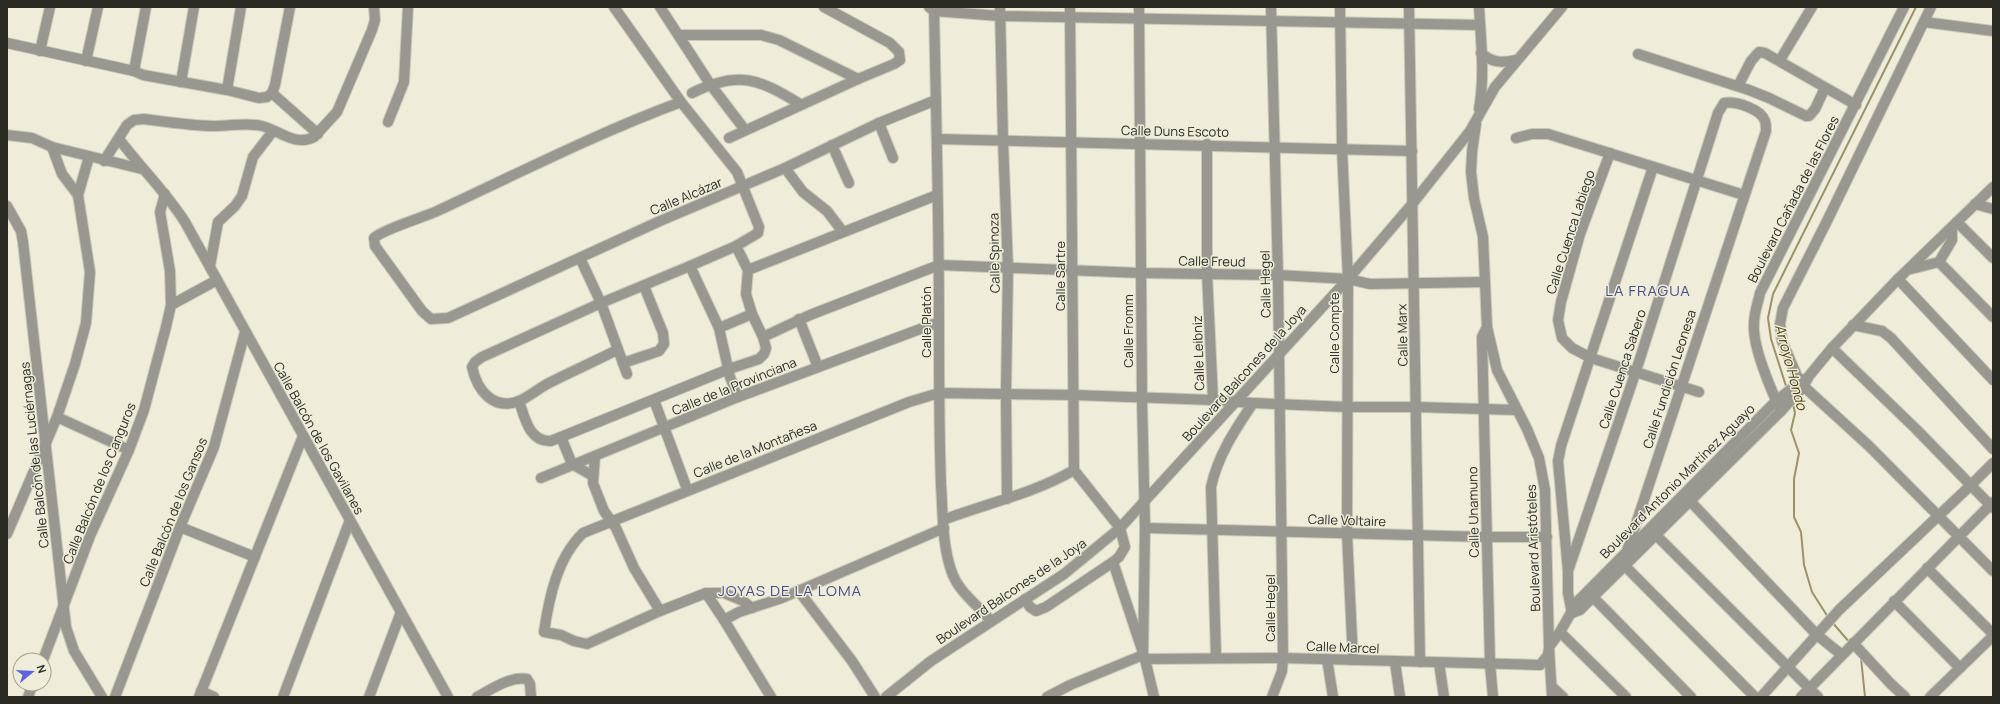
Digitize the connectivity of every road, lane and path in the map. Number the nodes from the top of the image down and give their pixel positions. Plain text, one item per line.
1 (50, 7) edge
2 (98, 7) edge
3 (146, 7) edge
4 (194, 7) edge
5 (241, 7) edge
6 (290, 7) edge
7 (374, 7) edge
8 (408, 7) edge
9 (614, 7) edge
10 (660, 7) edge
11 (824, 7) edge
12 (1139, 7) edge
13 (1271, 7) edge
14 (1340, 7) edge
15 (1409, 7) edge
16 (1479, 7) edge
17 (1562, 7) edge
18 (1812, 7) edge
19 (1904, 7) edge
20 (1932, 7) edge
21 (932, 8) edge
22 (1000, 11) edge
23 (1070, 12) edge
24 (1139, 19) junction
25 (1271, 20) junction
26 (1341, 22) junction
27 (1924, 22) junction
28 (1409, 23) junction
29 (1480, 25) junction
30 (1993, 31) edge
31 (679, 35) junction
32 (7, 43) edge
33 (40, 52) junction
34 (1481, 53) junction
35 (1638, 54) dead end
36 (1516, 60) junction
37 (1780, 60) junction
38 (86, 61) junction
39 (134, 71) junction
40 (858, 79) junction
41 (181, 82) junction
42 (710, 84) junction
43 (1738, 86) junction
44 (1825, 88) junction
45 (227, 90) junction
46 (272, 93) junction
47 (692, 93) dead end
48 (936, 100) junction
49 (681, 102) junction
50 (800, 104) junction
51 (1856, 105) junction
52 (1722, 106) joint
53 (1478, 115) junction
54 (388, 122) dead end
55 (879, 123) junction
56 (745, 130) junction
57 (272, 131) junction
58 (318, 134) junction
59 (7, 135) edge
60 (729, 138) dead end
61 (1516, 138) dead end
62 (119, 139) junction
63 (937, 139) junction
64 (1003, 141) junction
65 (1072, 143) junction
66 (1141, 144) junction
67 (1207, 144) junction
68 (832, 145) junction
69 (1275, 146) junction
70 (52, 147) junction
71 (1342, 148) junction
72 (1412, 151) junction
73 (1610, 153) junction
74 (89, 157) junction
75 (893, 158) dead end
76 (104, 161) junction
77 (1653, 167) junction
78 (785, 168) junction
79 (142, 169) junction
80 (1698, 180) junction
81 (849, 183) dead end
82 (741, 187) junction
83 (1993, 187) edge
84 (165, 194) junction
85 (78, 195) junction
86 (938, 195) junction
87 (1744, 195) junction
88 (1413, 203) junction
89 (1976, 204) junction
90 (7, 206) edge
91 (1993, 209) edge
92 (1954, 225) junction
93 (843, 232) junction
94 (736, 246) junction
95 (580, 258) junction
96 (1993, 258) edge
97 (1938, 262) junction
98 (210, 266) junction
99 (690, 266) junction
100 (939, 266) junction
101 (1008, 268) junction
102 (1910, 269) junction
103 (748, 270) junction
104 (1073, 270) junction
105 (1141, 273) junction
106 (1208, 273) junction
107 (1278, 275) junction
108 (1898, 279) junction
109 (217, 280) junction
110 (1348, 280) junction
111 (1484, 282) junction
112 (1414, 284) junction
113 (644, 286) junction
114 (601, 303) junction
115 (171, 306) junction
116 (752, 314) junction
117 (1993, 317) edge
118 (799, 319) junction
119 (939, 322) junction
120 (1853, 325) junction
121 (1487, 327) junction
122 (719, 328) junction
123 (245, 332) junction
124 (763, 337) junction
125 (1832, 348) junction
126 (617, 350) junction
127 (1278, 353) junction
128 (1591, 358) junction
129 (623, 364) junction
130 (818, 367) junction
131 (729, 369) junction
132 (1636, 371) junction
133 (627, 374) dead end
134 (1993, 380) edge
135 (1680, 386) junction
136 (1794, 391) junction
137 (1699, 392) dead end
138 (939, 393) junction
139 (1006, 393) junction
140 (1074, 395) junction
141 (738, 397) junction
142 (1142, 398) junction
143 (654, 400) junction
144 (1213, 400) junction
145 (519, 401) junction
146 (1776, 401) junction
147 (1235, 403) junction
148 (1253, 403) junction
149 (1280, 404) junction
150 (1347, 407) junction
151 (1416, 407) junction
152 (1484, 409) junction
153 (1517, 410) junction
154 (1781, 411) junction
155 (57, 417) junction
156 (664, 428) junction
157 (303, 436) junction
158 (561, 437) junction
159 (46, 445) junction
160 (1993, 449) edge
161 (129, 450) junction
162 (595, 456) junction
163 (1993, 463) edge
164 (572, 464) junction
165 (1074, 470) junction
166 (592, 476) junction
167 (540, 478) dead end
168 (1972, 486) junction
169 (688, 490) junction
170 (1007, 499) junction
171 (1690, 501) junction
172 (1145, 502) junction
173 (1992, 505) edge
174 (1940, 516) junction
175 (350, 520) junction
176 (612, 521) junction
177 (943, 524) junction
178 (180, 527) junction
179 (1120, 528) junction
180 (1145, 528) junction
181 (1213, 529) junction
182 (1283, 530) junction
183 (1347, 533) junction
184 (7, 534) edge
185 (1418, 535) junction
186 (1656, 535) junction
187 (1959, 536) junction
188 (1486, 537) junction
189 (1547, 537) junction
190 (1627, 551) junction
191 (255, 556) junction
192 (1113, 562) junction
193 (1625, 566) junction
194 (1928, 568) junction
195 (1568, 571) junction
196 (1993, 571) edge
197 (798, 590) junction
198 (706, 593) junction
199 (1593, 597) junction
200 (1025, 599) junction
201 (1894, 601) junction
202 (64, 608) junction
203 (752, 608) junction
204 (660, 611) junction
205 (401, 612) junction
206 (1572, 612) junction
207 (724, 620) junction
208 (991, 621) junction
209 (1560, 632) junction
210 (1817, 635) junction
211 (1993, 635) edge
212 (1549, 647) junction
213 (1849, 648) junction
214 (46, 652) edge
215 (1144, 657) junction
216 (1216, 657) junction
217 (1284, 658) junction
218 (1327, 659) junction
219 (1353, 660) junction
220 (1395, 662) junction
221 (1420, 662) junction
222 (1439, 663) junction
223 (1490, 664) junction
224 (1540, 665) junction
225 (1960, 668) junction
226 (1788, 669) junction
227 (1149, 679) junction
228 (1809, 688) junction
229 (200, 694) edge
230 (1552, 694) edge
231 (102, 697) edge
232 (115, 697) edge
233 (214, 697) edge
234 (283, 697) edge
235 (369, 697) edge
236 (448, 697) edge
237 (477, 697) edge
238 (531, 697) edge
239 (771, 697) edge
240 (875, 697) edge
241 (886, 697) edge
242 (1047, 697) edge
243 (1148, 697) edge
244 (1154, 697) edge
245 (1272, 697) edge
246 (1333, 697) edge
247 (1400, 697) edge
248 (1444, 697) edge
249 (1493, 697) edge
250 (1563, 697) edge
251 (1626, 697) edge
252 (1691, 697) edge
253 (1755, 697) edge
254 (1761, 697) edge
255 (1800, 697) edge
256 (1818, 697) edge
257 (1906, 697) edge
258 (1930, 697) edge

1 - 33 street
2 - 38 street
3 - 39 street
4 - 41 street
5 - 45 street
6 - 46 street
7 - 58 street
8 - 54 street
9 - 49 street
10 - 31 street
11 - 40 street
12 - 24 street, Calle Fromm
13 - 25 street, Calle Hegel
14 - 26 street, Calle Compte
15 - 28 street, Calle Marx
16 - 29 street, Boulevard Aristóteles
17 - 36 street, Boulevard Balcones de la Joya
18 - 37 street
19 - 51 street, Boulevard Cañada de las Flores
20 - 27 street
21 - 22 street
21 - 48 street, Calle Platón
22 - 23 street
22 - 64 street, Calle Spinoza
23 - 24 street
23 - 65 street, Calle Sartre
24 - 25 street
24 - 66 street, Calle Fromm
25 - 26 street
25 - 69 street, Calle Hegel
26 - 28 street
26 - 71 street, Calle Compte
27 - 30 street
27 - 136 street
28 - 29 street
28 - 72 street, Calle Marx
29 - 34 street, Boulevard Aristóteles
31 - 40 street
31 - 42 street
32 - 33 street
33 - 38 street
34 - 36 street
34 - 53 street, Boulevard Aristóteles
35 - 43 street
36 - 53 street, Boulevard Balcones de la Joya
37 - 43 street
37 - 44 street
38 - 39 street
39 - 41 street
40 - 50 street
41 - 45 street
42 - 47 street
42 - 50 street
42 - 56 street
43 - 44 street
44 - 51 street
45 - 46 street
46 - 58 street
48 - 55 street, Calle Alcázar
48 - 63 street, Calle Platón
49 - 82 street
49 - 95 street, Calle Alcázar
50 - 56 street
51 - 146 street, Boulevard Cañada de las Flores
52 - 80 street, Calle Cuenca Sabero
52 - 87 street, Calle Fundición Leonesa
53 - 88 street, Boulevard Balcones de la Joya
53 - 111 street, Boulevard Aristóteles
55 - 68 street, Calle Alcázar
55 - 75 street
56 - 60 street
57 - 58 street
57 - 62 street
57 - 98 street
59 - 70 street
61 - 73 street
62 - 76 street
62 - 79 street, Calle Balcón de los Gavilanes
63 - 64 street, Calle Duns Escoto
63 - 86 street, Calle Platón
64 - 65 street, Calle Duns Escoto
64 - 101 street, Calle Spinoza
65 - 66 street, Calle Duns Escoto
65 - 104 street, Calle Sartre
66 - 67 street, Calle Duns Escoto
66 - 105 street, Calle Fromm
67 - 69 street, Calle Duns Escoto
67 - 106 street, Calle Leibniz
68 - 78 street, Calle Alcázar
68 - 81 street
69 - 71 street, Calle Duns Escoto
69 - 107 street, Calle Hegel
70 - 74 street
70 - 85 street
71 - 72 street, Calle Duns Escoto
71 - 110 street, Calle Compte
72 - 88 street, Calle Marx
73 - 77 street
73 - 128 street, Calle Cuenca Labiego
74 - 76 street
74 - 85 street
76 - 79 street
77 - 80 street
77 - 128 street
78 - 82 street, Calle Alcázar
78 - 93 street
79 - 84 street, Calle Balcón de los Gavilanes
80 - 87 street
80 - 132 street, Calle Cuenca Sabero
82 - 94 street
82 - 95 street, Calle Alcázar
83 - 89 street, Boulevard Antonio Martínez Aguayo
84 - 98 street, Calle Balcón de los Gavilanes
84 - 115 street, Calle Balcón de los Canguros
85 - 155 street
86 - 93 street
86 - 100 street, Calle Platón
87 - 135 street, Calle Fundición Leonesa
88 - 110 street, Boulevard Balcones de la Joya
88 - 112 street, Calle Marx
89 - 91 street
89 - 92 street, Boulevard Antonio Martínez Aguayo
90 - 159 street, Calle Balcón de las Luciérnagas
92 - 96 street
92 - 97 street
92 - 102 street, Boulevard Antonio Martínez Aguayo
93 - 103 street
94 - 99 street
94 - 103 street
95 - 114 street
97 - 102 street
97 - 117 street
98 - 109 street, Calle Balcón de los Gavilanes
99 - 113 street
99 - 122 street
100 - 101 street, Calle Freud
100 - 118 street
100 - 119 street, Calle Platón
101 - 104 street, Calle Freud
101 - 139 street, Calle Spinoza
102 - 108 street, Boulevard Antonio Martínez Aguayo
103 - 116 street
104 - 105 street, Calle Freud
104 - 140 street, Calle Sartre
105 - 106 street, Calle Freud
105 - 142 street, Calle Fromm
106 - 107 street, Calle Freud
106 - 144 street, Calle Leibniz
107 - 110 street, Calle Freud
107 - 127 street, Calle Hegel
108 - 120 street, Boulevard Antonio Martínez Aguayo
108 - 134 street
109 - 115 street
109 - 123 street, Calle Balcón de los Gavilanes
110 - 112 street, Calle Freud
110 - 127 street, Boulevard Balcones de la Joya
110 - 150 street, Calle Compte
111 - 112 street, Calle Freud
111 - 121 street, Boulevard Aristóteles
112 - 151 street, Calle Marx
113 - 114 street
113 - 129 street
114 - 126 street
114 - 145 street
115 - 161 street, Calle Balcón de los Canguros
116 - 122 street
116 - 124 street
118 - 124 street
118 - 130 street
119 - 130 street, Calle de la Provinciana
119 - 138 street, Calle Platón
120 - 125 street, Boulevard Antonio Martínez Aguayo
120 - 160 street
121 - 152 street, Calle Unamuno
121 - 153 street, Boulevard Aristóteles
122 - 131 street
123 - 157 street, Calle Balcón de los Gavilanes
123 - 178 street, Calle Balcón de los Gansos
124 - 131 street
125 - 136 street, Boulevard Antonio Martínez Aguayo
125 - 168 street
126 - 129 street
126 - 145 street
127 - 147 street, Boulevard Balcones de la Joya
127 - 149 street, Calle Hegel
128 - 132 street, Calle Cuenca Labiego
128 - 195 street
129 - 133 street
130 - 141 street, Calle de la Provinciana
131 - 141 street
131 - 143 street
132 - 135 street, Calle Cuenca Labiego
132 - 195 street, Calle Cuenca Sabero
135 - 137 street, Calle Cuenca Labiego
135 - 190 street, Calle Fundición Leonesa
136 - 146 street, Boulevard Antonio Martínez Aguayo
136 - 154 street, Boulevard Antonio Martínez Aguayo
136 - 174 street
138 - 139 street, Calle de la Montañesa
138 - 169 street, Calle de la Montañesa
138 - 177 street, Calle Platón
139 - 140 street, Calle de la Montañesa
139 - 170 street, Calle Spinoza
140 - 142 street, Calle de la Montañesa
140 - 165 street, Calle Sartre
141 - 156 street, Calle de la Provinciana
142 - 144 street, Calle de la Montañesa
142 - 172 street, Calle Fromm
143 - 156 street
143 - 158 street
144 - 147 street, Calle Leibniz
145 - 158 street
146 - 154 street, Boulevard Cañada de las Flores
146 - 190 street, Boulevard Antonio Martínez Aguayo
147 - 148 street, Calle Leibniz
147 - 172 street, Boulevard Balcones de la Joya
148 - 149 street, Calle Leibniz
148 - 181 street
149 - 150 street, Calle Leibniz
149 - 182 street, Calle Hegel
150 - 151 street, Calle Leibniz
150 - 183 street, Calle Compte
151 - 152 street, Calle Leibniz
151 - 185 street, Calle Marx
152 - 153 street, Calle Leibniz
152 - 188 street, Calle Unamuno
153 - 189 street, Boulevard Aristóteles
154 - 171 street, Boulevard Antonio Martínez Aguayo
155 - 159 street
155 - 161 street
156 - 162 street, Calle de la Provinciana
156 - 169 street
157 - 175 street, Calle Balcón de los Gavilanes
157 - 191 street
158 - 164 street
159 - 184 street
159 - 202 street, Calle Balcón de las Luciérnagas
161 - 202 street, Calle Balcón de los Canguros
162 - 164 street, Calle de la Provinciana
162 - 166 street
163 - 168 street
164 - 166 street
164 - 167 street, Calle de la Provinciana
165 - 170 street
165 - 179 street
166 - 176 street
168 - 173 street
168 - 174 street
169 - 176 street, Calle de la Montañesa
170 - 177 street
171 - 186 street, Boulevard Antonio Martínez Aguayo
171 - 210 street
172 - 179 street, Boulevard Balcones de la Joya
172 - 180 street, Calle Fromm
173 - 187 street
174 - 187 street
174 - 210 street
175 - 205 street, Calle Balcón de los Gavilanes
175 - 234 street
176 - 204 street
176 - 204 street, Calle de la Montañesa
177 - 197 street
177 - 208 street, Calle Platón
178 - 191 street
178 - 232 street, Calle Balcón de los Gansos
179 - 192 street
179 - 200 street, Boulevard Balcones de la Joya
180 - 181 street, Calle Voltaire
180 - 215 street, Calle Fromm
181 - 182 street, Calle Voltaire
181 - 216 street
182 - 183 street, Calle Voltaire
182 - 217 street, Calle Hegel
183 - 185 street, Calle Voltaire
183 - 219 street, Calle Compte
185 - 188 street, Calle Voltaire
185 - 221 street, Calle Marx
186 - 193 street, Boulevard Antonio Martínez Aguayo
186 - 226 street
187 - 194 street
187 - 196 street
188 - 189 street, Calle Voltaire
188 - 223 street, Calle Unamuno
189 - 212 street, Boulevard Aristóteles
190 - 206 street, Boulevard Antonio Martínez Aguayo
191 - 229 street
192 - 200 street
192 - 215 street
193 - 199 street, Boulevard Antonio Martínez Aguayo
193 - 253 street
194 - 201 street
194 - 211 street
195 - 206 street
197 - 203 street
197 - 240 street
198 - 203 street
198 - 204 street
198 - 207 street
199 - 206 street, Boulevard Antonio Martínez Aguayo
199 - 252 street
200 - 208 street, Boulevard Balcones de la Joya
201 - 213 street
201 - 225 street
202 - 214 street, Calle Balcón de los Canguros
202 - 231 street, Calle Balcón de las Luciérnagas
203 - 207 street
205 - 235 street
205 - 236 street, Calle Balcón de los Gavilanes
206 - 209 street, Boulevard Antonio Martínez Aguayo
207 - 239 street
208 - 241 street, Boulevard Balcones de la Joya
209 - 212 street, Boulevard Antonio Martínez Aguayo
209 - 251 street
210 - 213 street
210 - 226 street
211 - 225 street
212 - 224 street, Boulevard Aristóteles
212 - 230 street, Boulevard Aristóteles
213 - 228 street
213 - 257 street
215 - 216 street, Calle Marcel
215 - 227 street
215 - 242 street
216 - 217 street, Calle Marcel
217 - 218 street, Calle Marcel
217 - 245 street, Calle Hegel
218 - 219 street, Calle Marcel
218 - 246 street
219 - 220 street, Calle Marcel
220 - 221 street, Calle Marcel
220 - 247 street
221 - 222 street, Calle Marcel
222 - 223 street, Calle Marcel
222 - 248 street
223 - 224 street, Calle Marcel
223 - 249 street, Calle Unamuno
224 - 230 street
225 - 258 street
226 - 228 street
226 - 254 street
227 - 243 street
227 - 244 street
228 - 255 street
228 - 256 street
229 - 233 street
230 - 250 street
237 - 238 street

